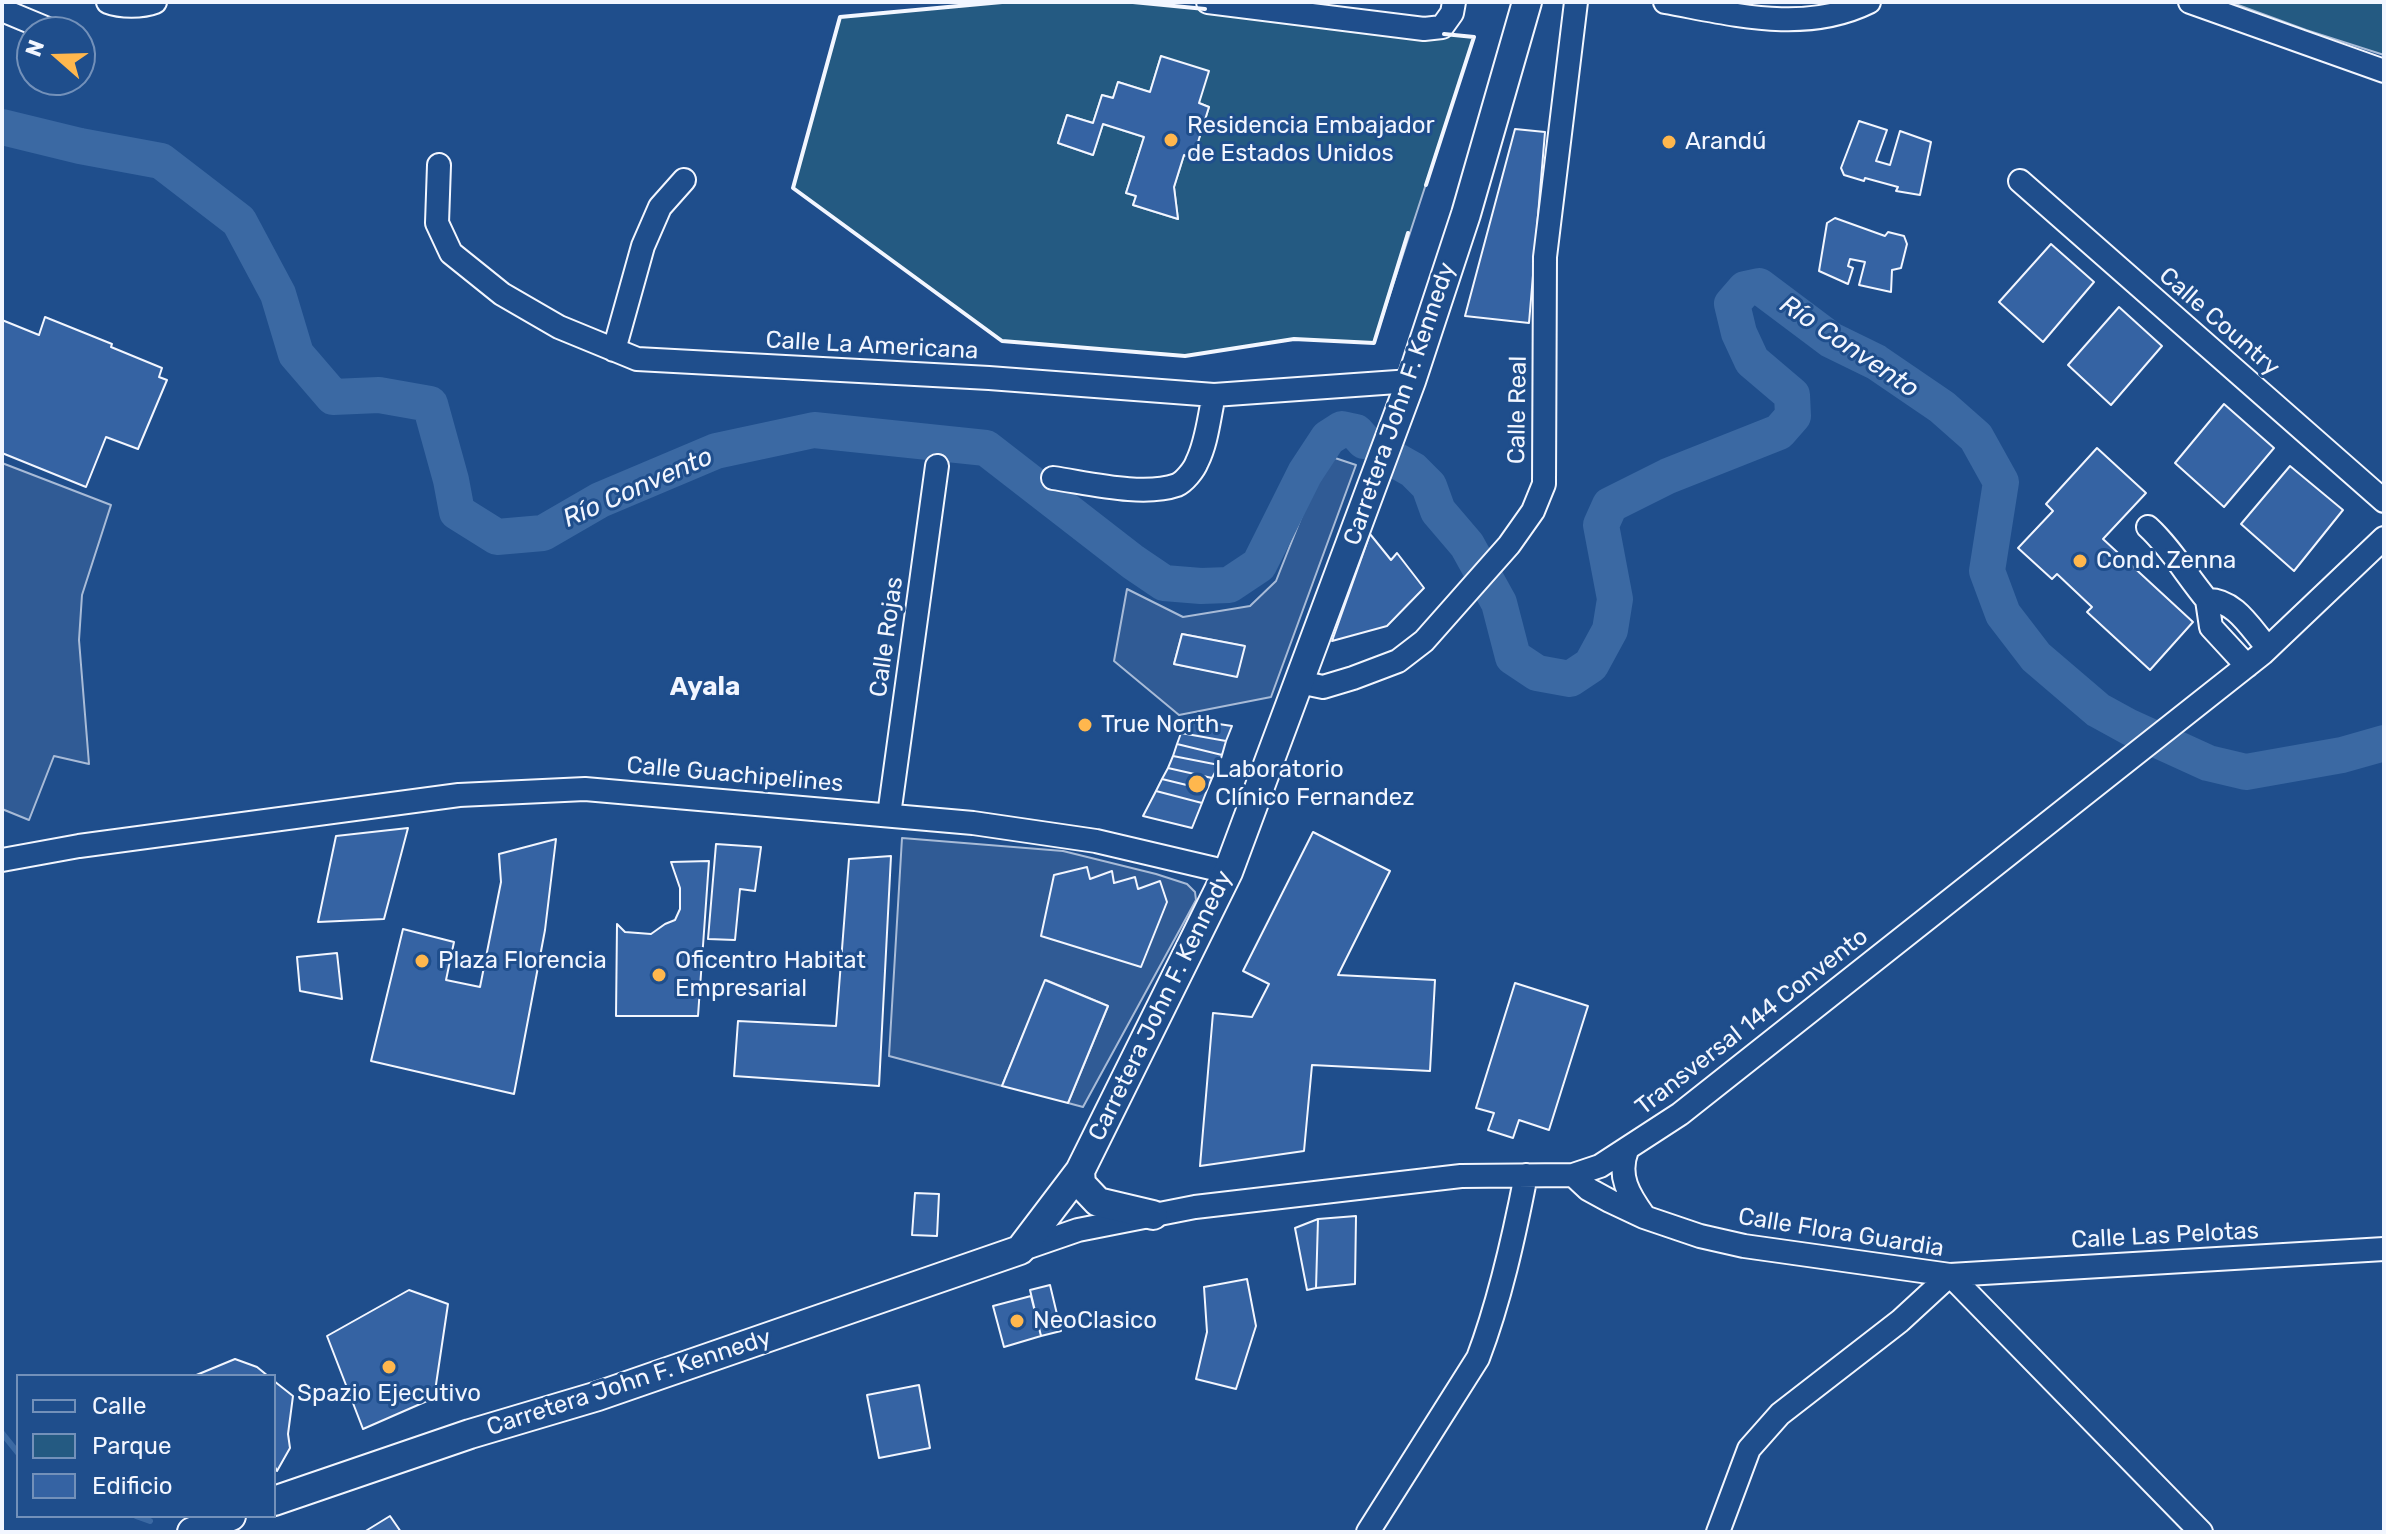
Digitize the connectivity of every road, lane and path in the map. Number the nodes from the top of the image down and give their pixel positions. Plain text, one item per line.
1 (108, 2) edge
2 (155, 2) edge
3 (1208, 2) edge
4 (1454, 2) edge
5 (1527, 2) edge
6 (1576, 2) edge
7 (1665, 2) edge
8 (1869, 2) edge
9 (2190, 2) edge
10 (2384, 71) edge
11 (439, 165) dead end
12 (684, 180) dead end
13 (2020, 181) dead end
14 (614, 350) junction
15 (1411, 381) junction
16 (1214, 395) junction
17 (937, 466) dead end
18 (1053, 478) dead end
19 (2384, 501) edge
20 (2148, 527) dead end
21 (2384, 538) edge
22 (2207, 600) junction
23 (2268, 648) junction
24 (2247, 666) junction
25 (1299, 682) junction
26 (889, 815) junction
27 (2, 860) edge
28 (1228, 872) junction
29 (1627, 1150) junction
30 (1080, 1171) junction
31 (1526, 1175) junction
32 (1573, 1175) junction
33 (1153, 1215) junction
34 (1644, 1217) junction
35 (2384, 1249) edge
36 (1020, 1250) junction
37 (1950, 1275) junction
38 (276, 1500) edge
39 (226, 1518) edge
40 (192, 1532) edge
41 (1368, 1532) edge
42 (1718, 1532) edge
43 (2201, 1532) edge

1 - 2 street
3 - 4 street
5 - 15 main road, Carretera John F. Kennedy
6 - 25 street, Calle Real
7 - 8 street
9 - 10 street
11 - 14 street, Calle La Americana
12 - 14 street
13 - 19 street, Calle Country
14 - 16 street, Calle La Americana
15 - 16 street, Calle La Americana
15 - 25 main road, Carretera John F. Kennedy
16 - 18 street
17 - 26 street, Calle Rojas
20 - 22 street
21 - 23 street, Transversal 144 Convento
22 - 23 street
22 - 24 street
23 - 24 street, Transversal 144 Convento
24 - 29 street, Transversal 144 Convento
25 - 28 main road, Carretera John F. Kennedy
26 - 27 street, Calle Guachipelines
26 - 28 street, Calle Guachipelines
28 - 30 main road, Carretera John F. Kennedy
29 - 32 street, Transversal 144 Convento
29 - 34 street
30 - 33 main road
30 - 36 main road, Carretera John F. Kennedy
31 - 32 street, Transversal 144 Convento
31 - 33 street, Transversal 144 Convento
31 - 41 street
32 - 34 street, Calle Flora Guardia
33 - 36 street, Transversal 144 Convento
34 - 37 street, Calle Flora Guardia
35 - 37 street, Calle Las Pelotas
36 - 38 main road, Carretera John F. Kennedy
37 - 42 street
37 - 43 street, Calle Flora Guardia
39 - 40 main road

